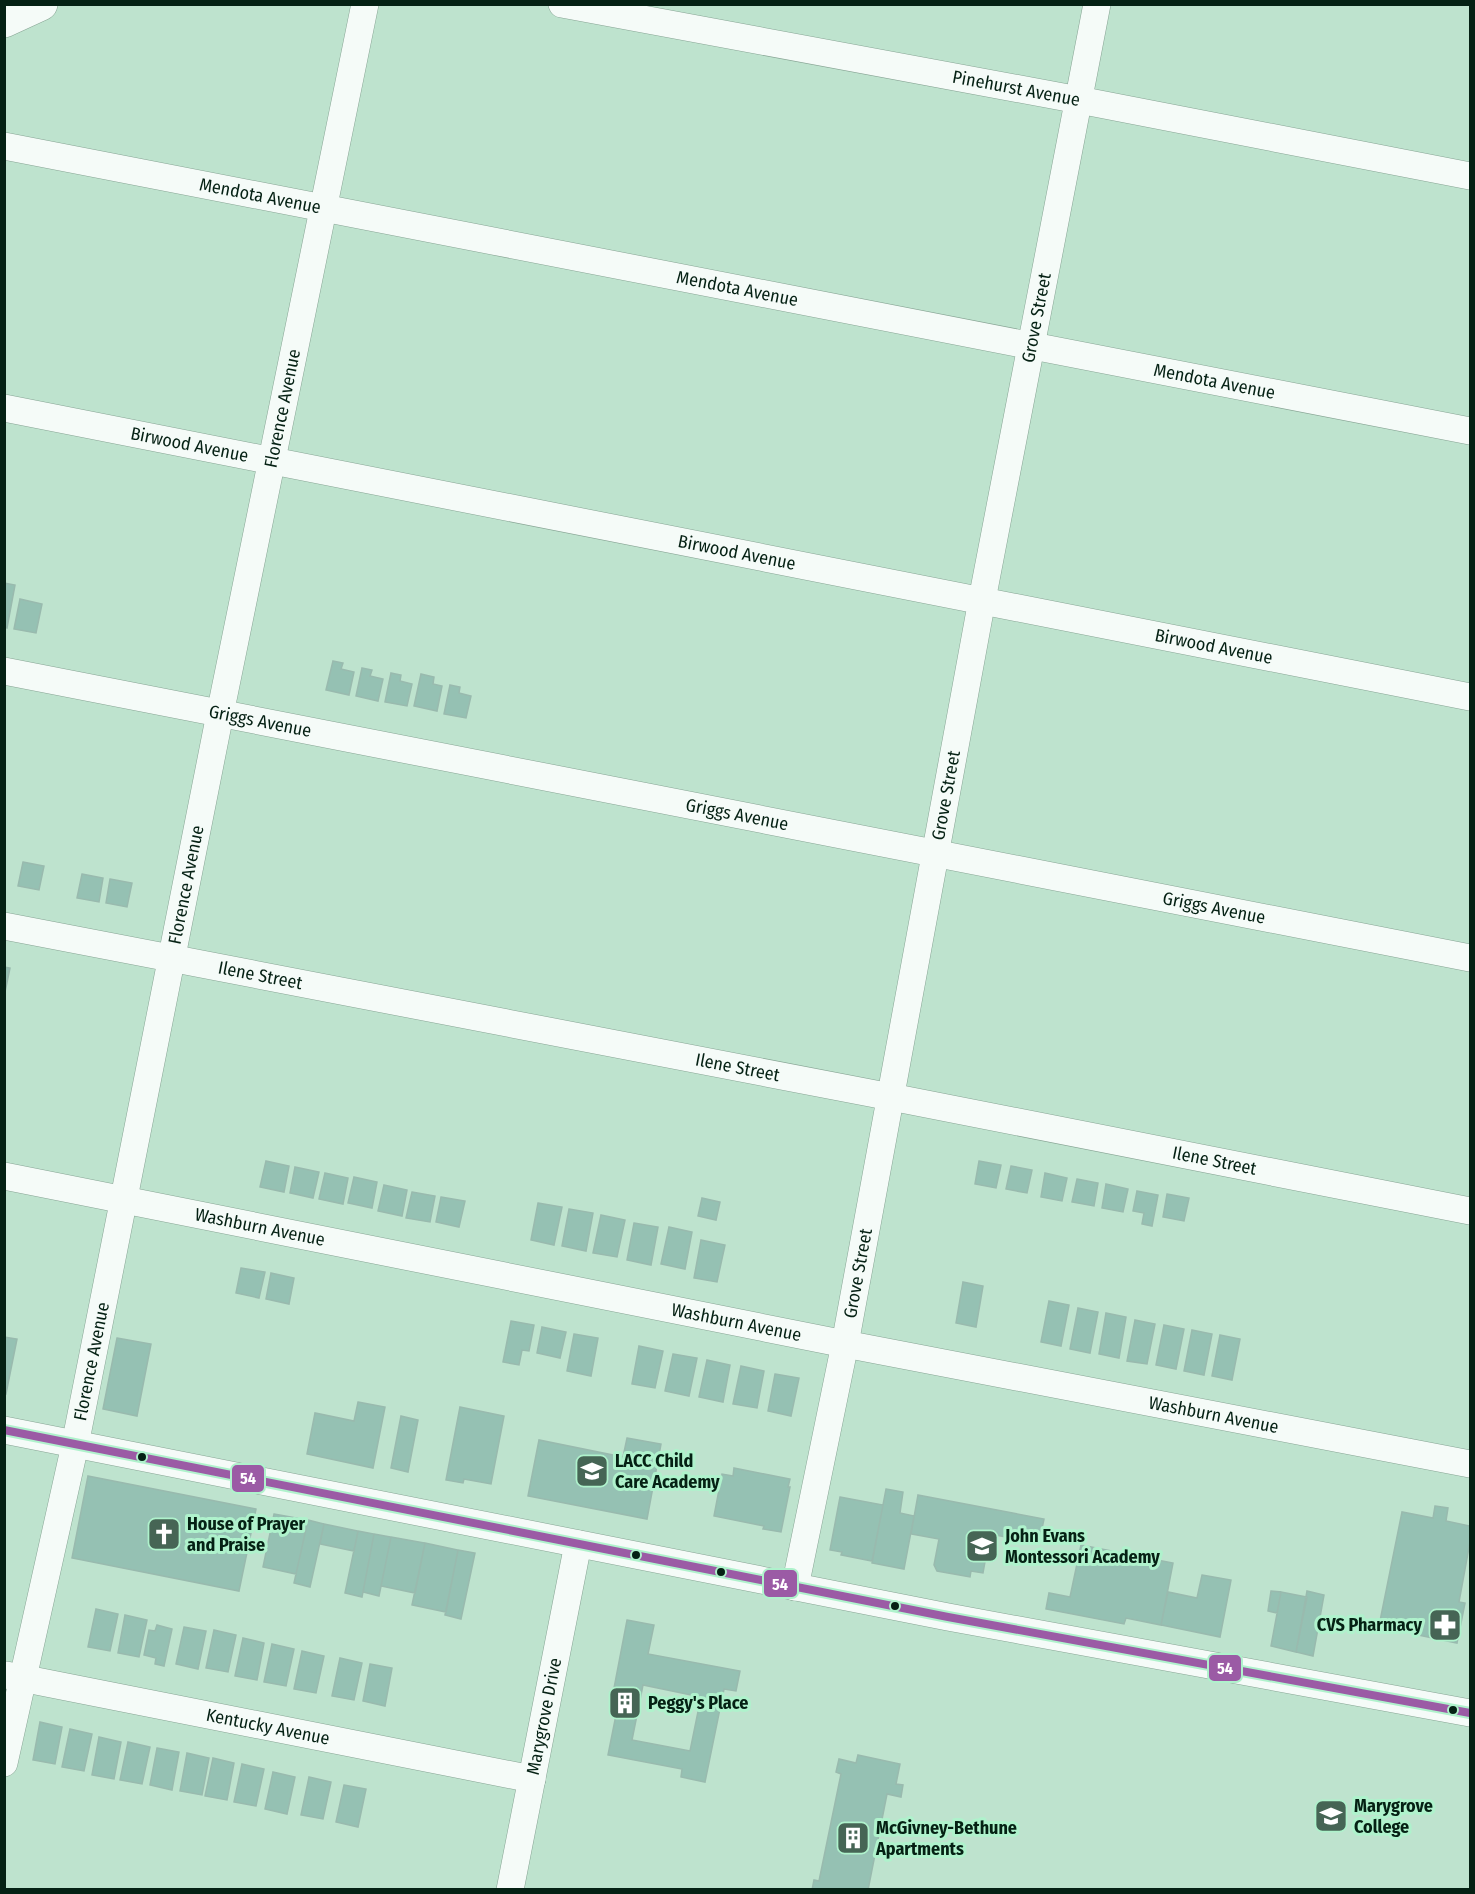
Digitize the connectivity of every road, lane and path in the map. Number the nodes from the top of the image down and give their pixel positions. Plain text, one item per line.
1 (41, 4) edge
2 (365, 4) edge
3 (562, 4) edge
4 (1097, 4) edge
5 (4, 21) edge
6 (1079, 99) junction
7 (4, 146) edge
8 (1470, 176) edge
9 (323, 206) junction
10 (1032, 344) junction
11 (4, 408) edge
12 (1470, 431) edge
13 (271, 460) junction
14 (982, 600) junction
15 (4, 671) edge
16 (1470, 697) edge
17 (220, 714) junction
18 (935, 853) junction
19 (4, 926) edge
20 (172, 958) junction
21 (1470, 958) edge
22 (891, 1097) junction
23 (4, 1176) edge
24 (123, 1199) junction
25 (1470, 1212) edge
26 (845, 1344) junction
27 (4, 1430) edge
28 (75, 1445) junction
29 (1470, 1464) edge
30 (579, 1544) junction
31 (795, 1587) junction
32 (14, 1677) edge
33 (1470, 1713) edge
34 (4, 1763) edge
35 (532, 1779) junction
36 (510, 1890) edge

1 - 5 main road
2 - 9 street, Florence Avenue
3 - 6 street, Pinehurst Avenue
4 - 6 street, Grove Street
6 - 8 street, Pinehurst Avenue
6 - 10 street, Grove Street
7 - 9 street, Mendota Avenue
9 - 10 street, Mendota Avenue
9 - 13 street, Florence Avenue
10 - 12 street, Mendota Avenue
10 - 14 street, Grove Street
11 - 13 street, Birwood Avenue
13 - 14 street, Birwood Avenue
13 - 17 street, Florence Avenue
14 - 16 street, Birwood Avenue
14 - 18 street, Grove Street
15 - 17 street, Griggs Avenue
17 - 18 street, Griggs Avenue
17 - 20 street, Florence Avenue
18 - 21 street, Griggs Avenue
18 - 22 street, Grove Street
19 - 20 street, Ilene Street
20 - 22 street, Ilene Street
20 - 24 street, Florence Avenue
22 - 25 street, Ilene Street
22 - 26 street, Grove Street
23 - 24 street, Washburn Avenue
24 - 26 street, Washburn Avenue
24 - 28 street, Florence Avenue
26 - 29 street, Washburn Avenue
26 - 31 street, Grove Street
27 - 28 street
28 - 30 street
28 - 32 street, Florence Avenue
30 - 31 street
30 - 35 street, Marygrove Drive
31 - 33 street
32 - 34 street, Florence Avenue
32 - 35 street, Kentucky Avenue
35 - 36 street, Marygrove Drive

